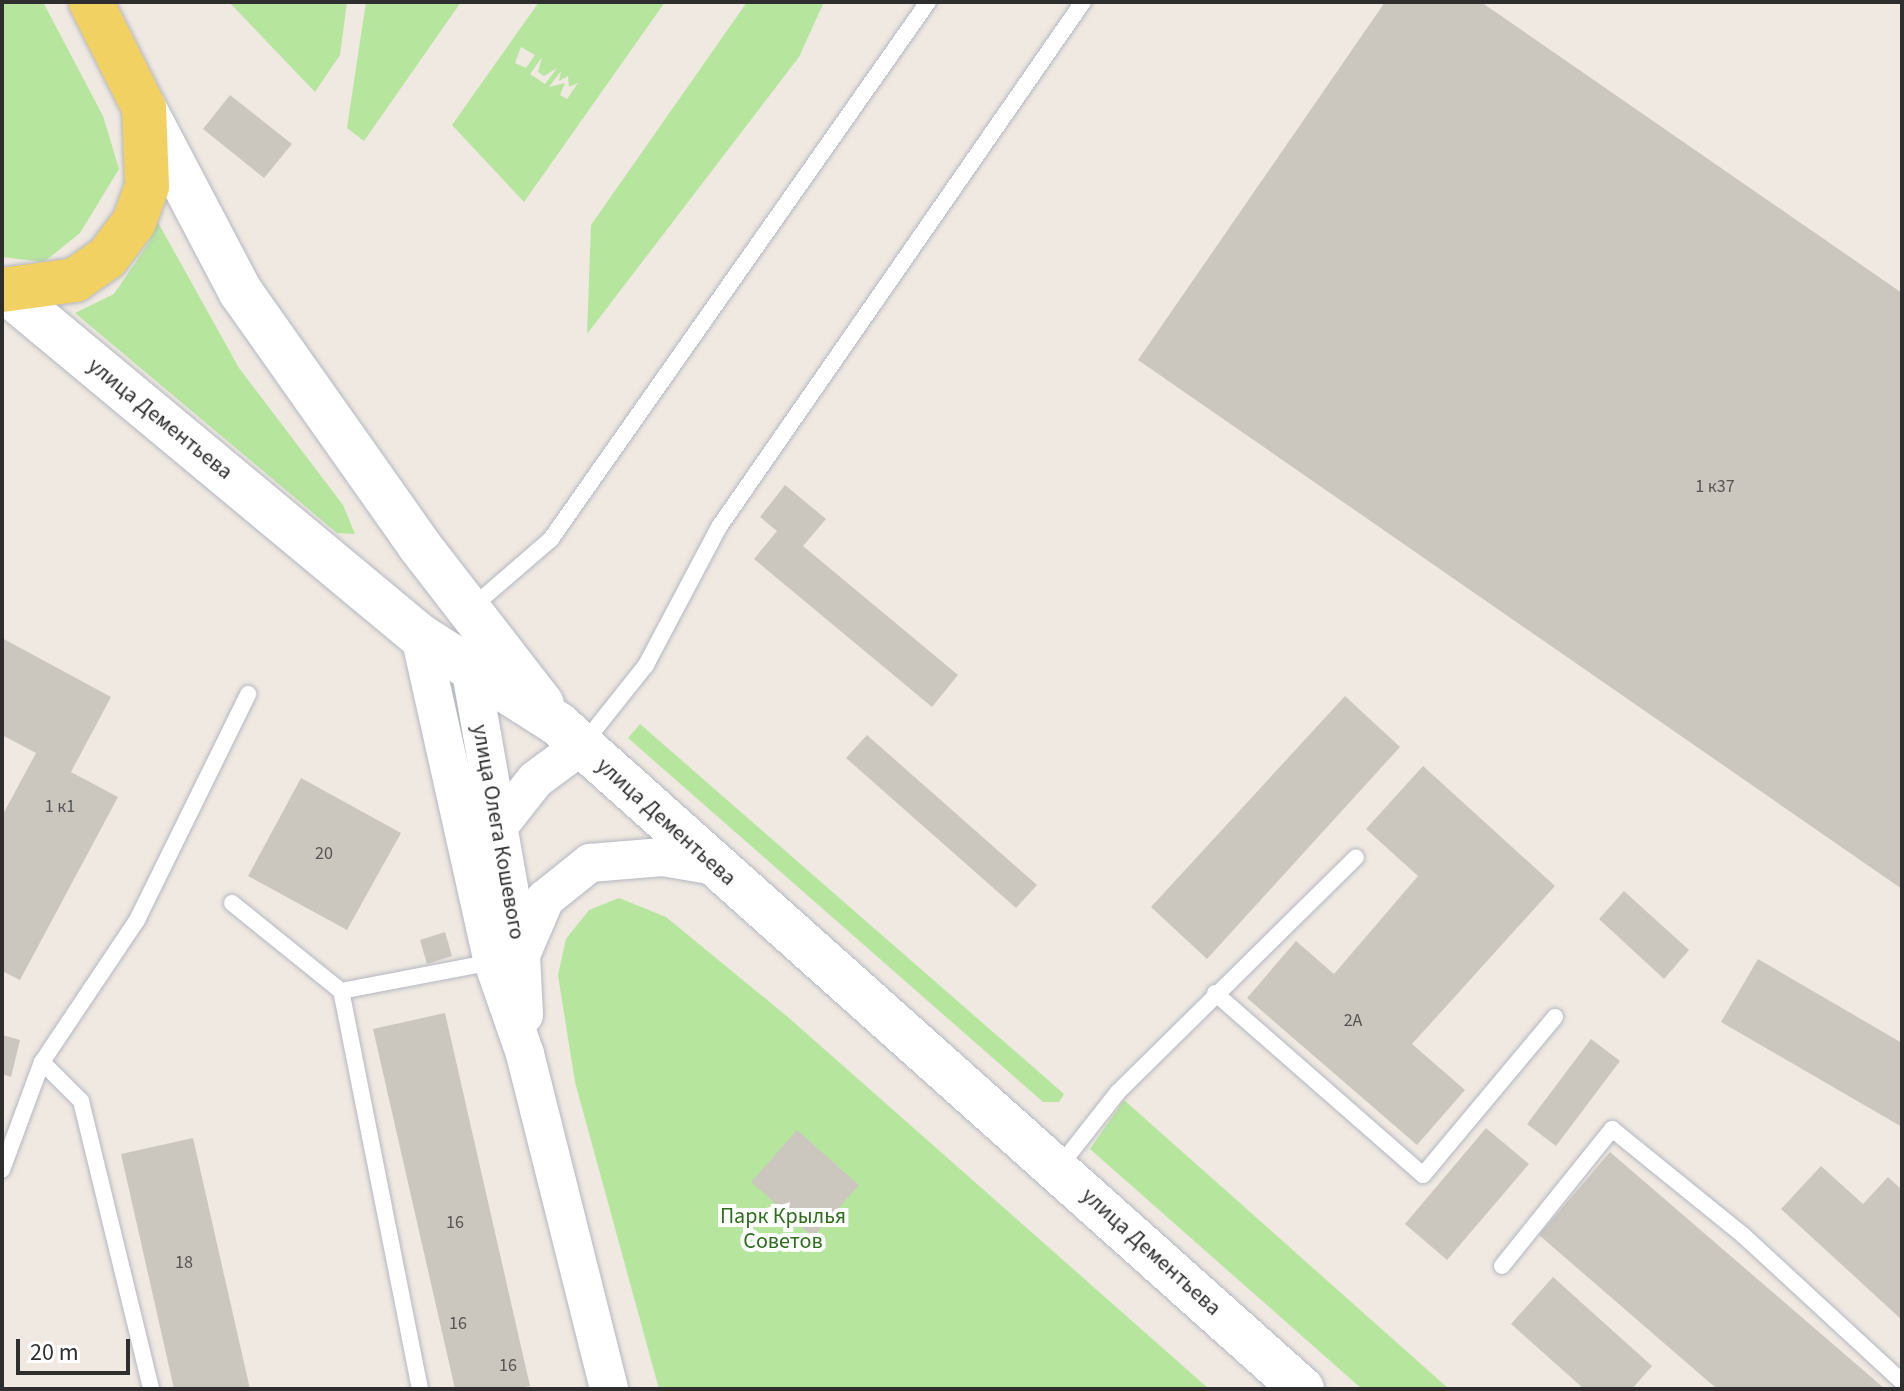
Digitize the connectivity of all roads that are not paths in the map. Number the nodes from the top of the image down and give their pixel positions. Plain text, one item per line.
1 (91, 2) edge
2 (928, 2) edge
3 (1083, 2) edge
4 (144, 108) junction
5 (3, 292) edge
6 (469, 610) junction
7 (420, 636) junction
8 (471, 672) junction
9 (248, 694) dead end
10 (569, 735) junction
11 (495, 828) junction
12 (1356, 857) dead end
13 (715, 866) junction
14 (471, 871) junction
15 (232, 903) dead end
16 (507, 958) junction
17 (341, 991) junction
18 (1215, 993) junction
19 (1555, 1017) dead end
20 (42, 1062) junction
21 (1058, 1168) junction
22 (2, 1170) edge
23 (1502, 1266) dead end
24 (1902, 1382) edge
25 (151, 1389) edge
26 (420, 1389) edge
27 (609, 1389) edge
28 (1302, 1389) edge

1 - 4 main road
2 - 6 lane
3 - 10 lane
4 - 5 main road
4 - 6 main road
5 - 7 main road, улица Дементьева
6 - 7 main road
6 - 8 main road, улица Олега Кошевого
6 - 10 main road
7 - 8 main road, улица Дементьева
7 - 14 street, улица Олега Кошевого
8 - 10 main road, улица Дементьева
8 - 11 street, улица Олега Кошевого
9 - 20 lane
10 - 11 street
10 - 13 main road, улица Дементьева
11 - 14 street
11 - 16 street, улица Олега Кошевого
12 - 18 lane
13 - 16 street
13 - 21 main road, улица Дементьева
14 - 16 street, улица Олега Кошевого
15 - 17 lane
16 - 17 lane
16 - 27 street, улица Олега Кошевого
17 - 26 lane
18 - 19 lane
18 - 21 lane
20 - 22 lane
20 - 25 lane
21 - 28 main road, улица Дементьева
23 - 24 lane

